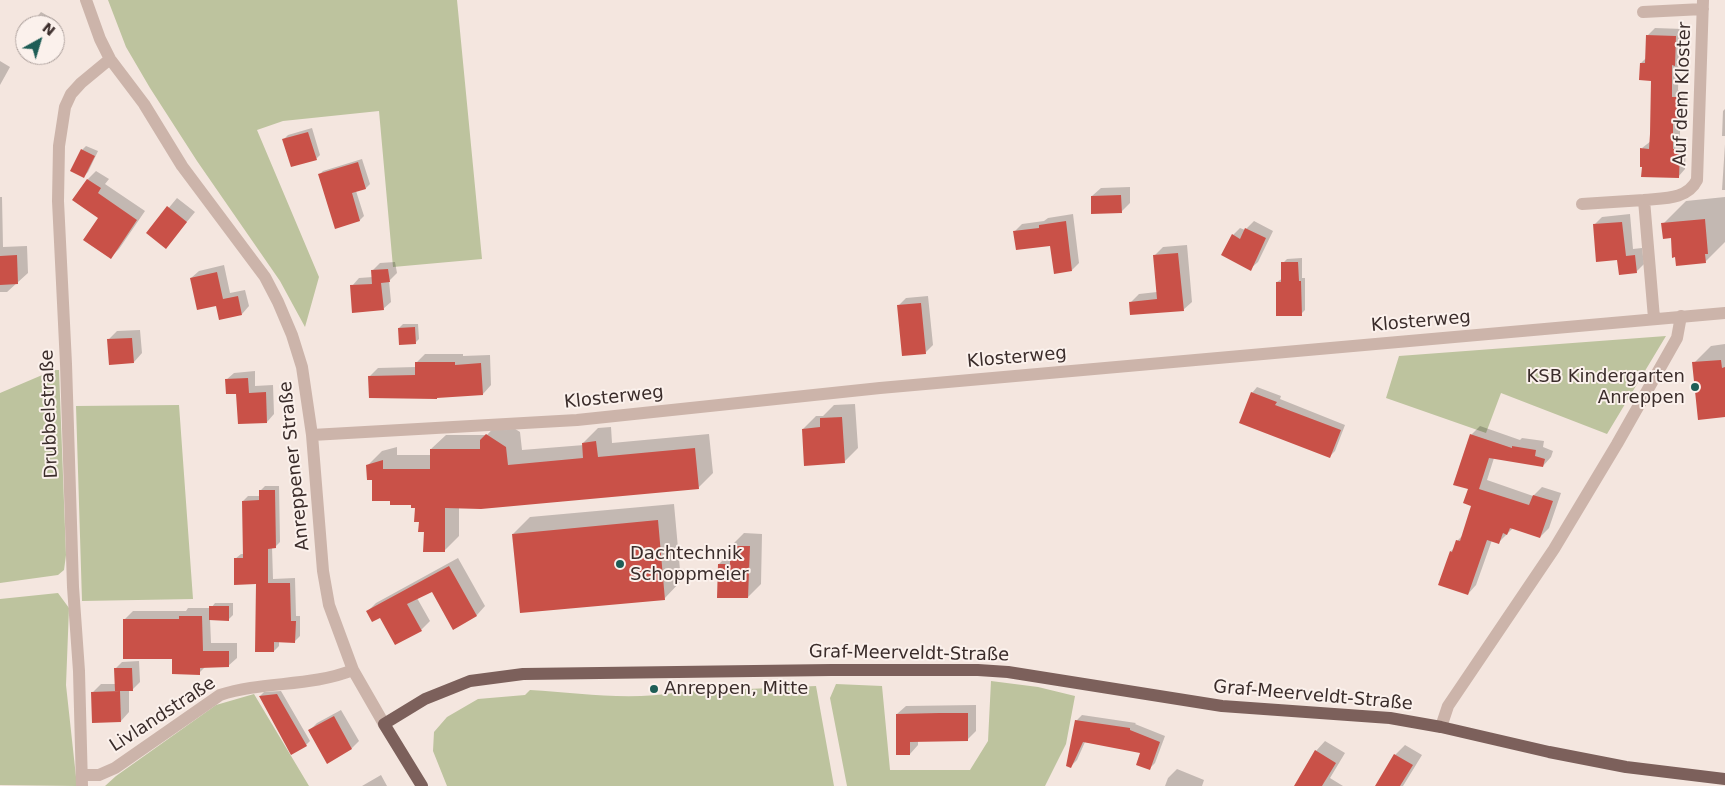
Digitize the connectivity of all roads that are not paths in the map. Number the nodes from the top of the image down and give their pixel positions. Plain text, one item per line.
1 (86, 0) edge
2 (1703, 5) edge
3 (1643, 12) dead end
4 (110, 60) junction
5 (1644, 200) junction
6 (1582, 204) dead end
7 (1725, 313) edge
8 (1681, 316) junction
9 (1654, 318) junction
10 (312, 435) junction
11 (353, 670) junction
12 (384, 724) junction
13 (1441, 727) junction
14 (1725, 779) edge
15 (82, 781) edge
16 (422, 786) edge

1 - 4 street, Anreppener Straße
2 - 3 street, Auf dem Kloster
2 - 5 street, Auf dem Kloster
4 - 10 street, Anreppener Straße
4 - 15 street, Drubbelstraße
5 - 6 street, Auf dem Kloster
5 - 9 street
7 - 8 street, Klosterweg
8 - 9 street, Klosterweg
8 - 13 street
9 - 10 street, Klosterweg
10 - 11 street, Anreppener Straße
11 - 12 street, Anreppener Straße
11 - 15 street, Livlandstraße
12 - 13 main road, Graf-Meerveldt-Straße
12 - 16 main road, Anreppener Straße
13 - 14 main road, Graf-Meerveldt-Straße

